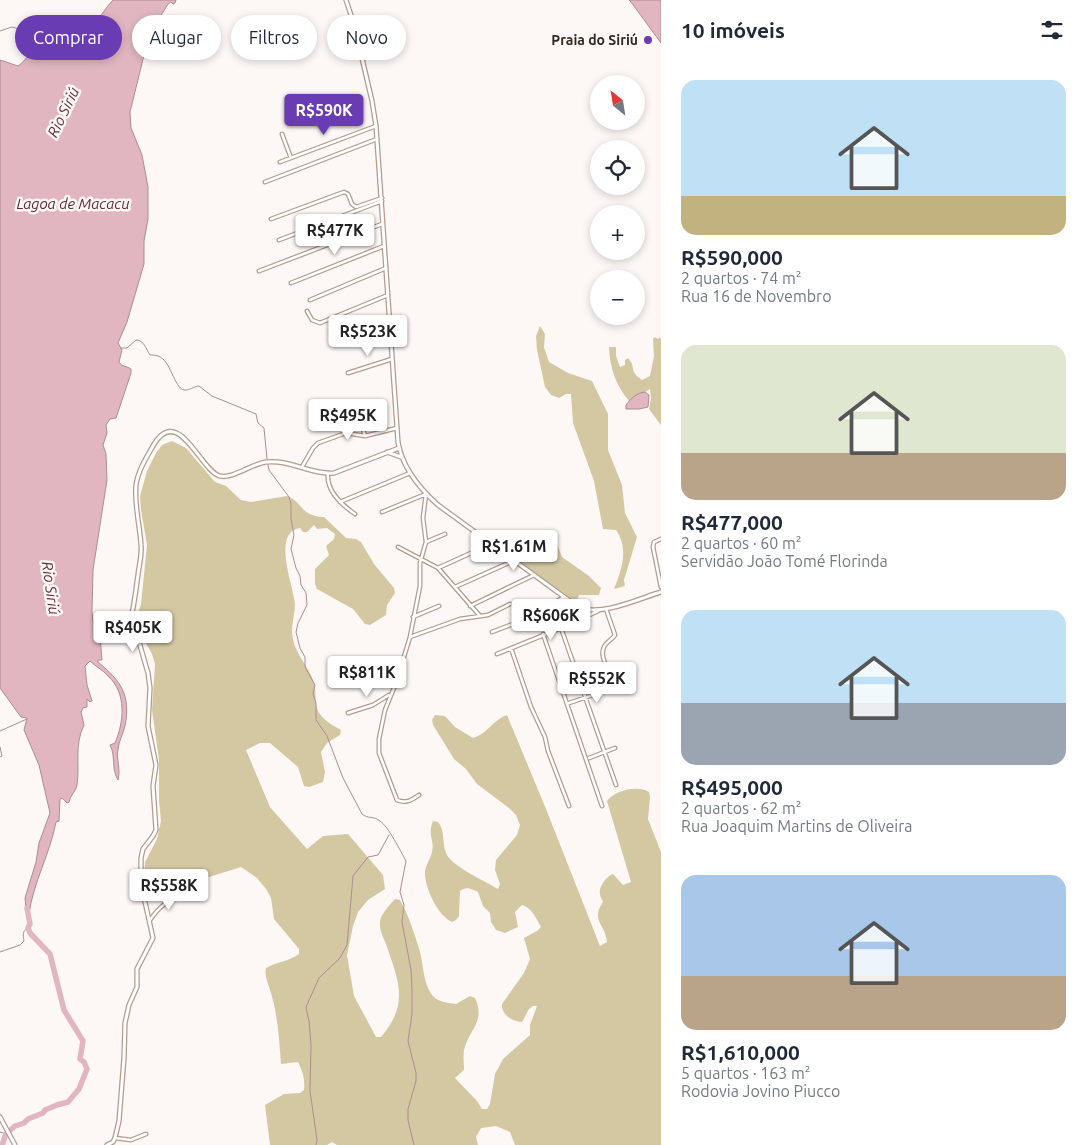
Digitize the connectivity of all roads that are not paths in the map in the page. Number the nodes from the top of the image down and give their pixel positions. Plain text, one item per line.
1 (346, 0) edge
2 (376, 126) junction
3 (282, 134) dead end
4 (377, 139) junction
5 (291, 158) junction
6 (280, 162) dead end
7 (265, 182) dead end
8 (382, 200) junction
9 (270, 219) dead end
10 (384, 223) junction
11 (279, 240) dead end
12 (385, 246) junction
13 (386, 268) junction
14 (259, 271) dead end
15 (291, 283) dead end
16 (388, 295) junction
17 (310, 300) dead end
18 (307, 311) dead end
19 (392, 359) junction
20 (348, 373) dead end
21 (361, 423) dead end
22 (397, 428) junction
23 (366, 436) junction
24 (399, 448) junction
25 (387, 452) junction
26 (402, 457) junction
27 (302, 467) junction
28 (328, 473) junction
29 (410, 473) junction
30 (426, 494) junction
31 (340, 502) junction
32 (382, 512) dead end
33 (355, 514) dead end
34 (445, 534) dead end
35 (661, 539) edge
36 (426, 542) junction
37 (491, 544) junction
38 (398, 547) dead end
39 (422, 560) junction
40 (513, 560) junction
41 (661, 560) edge
42 (655, 562) junction
43 (438, 568) junction
44 (659, 571) edge
45 (534, 575) junction
46 (455, 587) junction
47 (661, 587) edge
48 (661, 592) edge
49 (564, 597) junction
50 (510, 604) dead end
51 (439, 606) dead end
52 (470, 606) junction
53 (582, 609) junction
54 (606, 609) junction
55 (598, 611) junction
56 (480, 616) junction
57 (413, 617) junction
58 (585, 617) junction
59 (561, 628) junction
60 (492, 632) dead end
61 (542, 634) junction
62 (410, 637) junction
63 (511, 648) junction
64 (497, 654) dead end
65 (613, 678) dead end
66 (599, 693) dead end
67 (390, 695) junction
68 (585, 697) junction
69 (569, 703) dead end
70 (348, 713) dead end
71 (615, 748) dead end
72 (604, 752) junction
73 (589, 758) dead end
74 (616, 785) dead end
75 (419, 795) dead end
76 (569, 806) dead end
77 (602, 806) dead end
78 (181, 895) dead end
79 (150, 920) junction
80 (0, 1117) edge
81 (2, 1124) edge
82 (146, 1134) dead end
83 (115, 1138) junction
84 (15, 1145) edge
85 (107, 1145) edge

1 - 2 street
2 - 4 street
2 - 5 street
3 - 5 street
4 - 7 street
4 - 8 street
5 - 6 street
8 - 9 street
8 - 10 street
8 - 11 street
10 - 12 street
10 - 14 street
12 - 13 street
12 - 15 street
13 - 16 street
13 - 17 street
16 - 18 street
16 - 19 street
19 - 20 street
19 - 22 street
21 - 23 street
22 - 23 street
22 - 24 street
23 - 27 street
24 - 25 street
24 - 26 street
25 - 26 street
25 - 28 street
26 - 29 street
27 - 28 street
27 - 79 street
28 - 31 street
29 - 30 street
29 - 31 street
30 - 32 street
30 - 36 street
30 - 37 street
31 - 33 street
34 - 36 street
35 - 42 street
36 - 39 street
37 - 40 street
37 - 43 street
38 - 39 street
39 - 43 street
39 - 57 street
40 - 45 street
40 - 46 street
41 - 42 street
42 - 44 street
43 - 46 street
44 - 47 street
45 - 49 street
45 - 52 street
46 - 52 street
48 - 54 street
49 - 53 street
49 - 60 street
50 - 56 street
51 - 57 street
52 - 56 street
53 - 55 street
53 - 58 street
54 - 55 street
54 - 65 street
55 - 58 street
56 - 62 street
57 - 62 street
58 - 59 street
59 - 61 street
59 - 68 street
61 - 63 street
61 - 77 street
62 - 67 street
63 - 64 street
63 - 76 street
66 - 68 street
67 - 70 street
67 - 75 street
68 - 69 street
68 - 72 street
71 - 72 street
72 - 73 street
72 - 74 street
78 - 79 street
79 - 83 street
80 - 81 street
81 - 84 street
82 - 83 street
83 - 85 street

